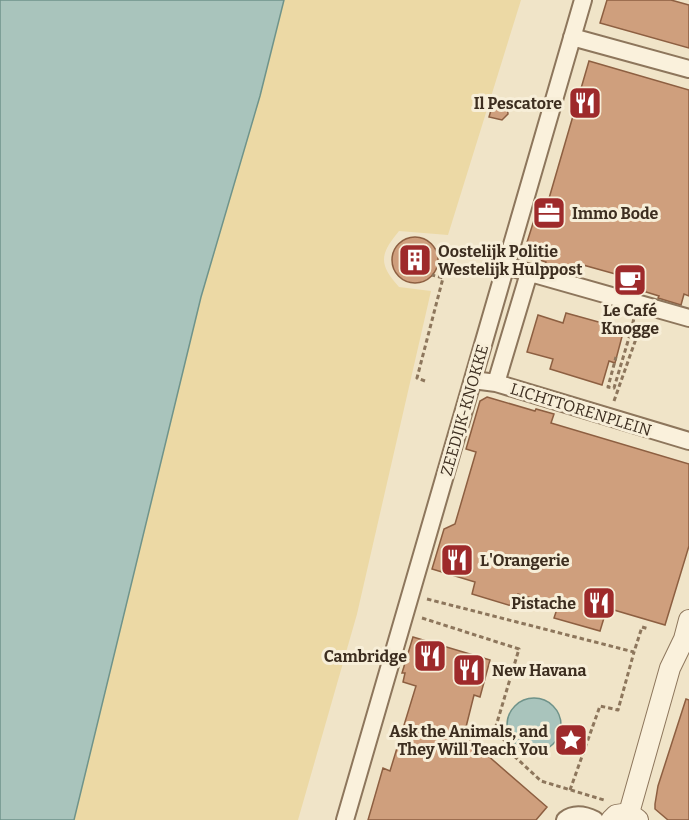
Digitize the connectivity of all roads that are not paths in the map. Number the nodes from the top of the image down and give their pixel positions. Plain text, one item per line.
1 (583, 0) edge
2 (572, 37) junction
3 (689, 69) edge
4 (506, 266) junction
5 (529, 273) junction
6 (689, 318) edge
7 (473, 380) junction
8 (496, 383) junction
9 (689, 441) edge
10 (687, 633) edge
11 (604, 816) edge
12 (634, 816) edge
13 (345, 820) edge
14 (565, 820) edge

1 - 2 street, ZEEDIJK-KNOKKE
2 - 3 street
2 - 4 street, ZEEDIJK-KNOKKE
4 - 5 street
4 - 7 street, ZEEDIJK-KNOKKE
5 - 6 street
5 - 8 street
7 - 8 street, LICHTTORENPLEIN
7 - 13 street, ZEEDIJK-KNOKKE
8 - 9 street, LICHTTORENPLEIN
10 - 12 street
11 - 12 street
11 - 14 street

